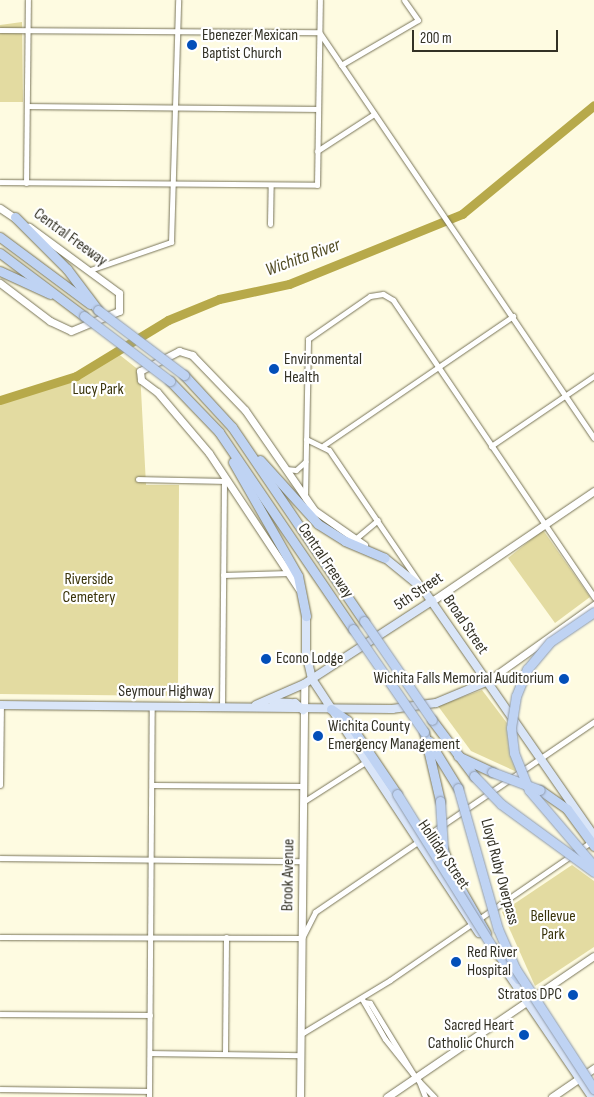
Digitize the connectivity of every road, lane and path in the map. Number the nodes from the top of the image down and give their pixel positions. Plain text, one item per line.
1 (28, 0) edge
2 (178, 0) edge
3 (320, 0) edge
4 (404, 0) edge
5 (28, 28) junction
6 (0, 30) edge
7 (177, 31) junction
8 (319, 32) junction
9 (341, 65) junction
10 (27, 106) junction
11 (174, 106) junction
12 (318, 109) junction
13 (374, 114) junction
14 (317, 151) junction
15 (0, 182) edge
16 (26, 182) junction
17 (173, 184) junction
18 (271, 184) junction
19 (0, 208) edge
20 (15, 217) junction
21 (270, 224) dead end
22 (0, 237) edge
23 (0, 252) edge
24 (90, 270) junction
25 (0, 271) edge
26 (0, 283) edge
27 (60, 298) junction
28 (98, 310) junction
29 (513, 316) junction
30 (438, 366) junction
31 (594, 376) edge
32 (565, 395) junction
33 (219, 432) junction
34 (594, 438) edge
35 (306, 439) junction
36 (324, 445) junction
37 (245, 446) junction
38 (491, 446) junction
39 (306, 461) junction
40 (285, 468) junction
41 (138, 479) dead end
42 (224, 482) junction
43 (594, 491) edge
44 (306, 498) junction
45 (378, 520) junction
46 (544, 525) junction
47 (354, 540) junction
48 (385, 558) junction
49 (289, 573) junction
50 (223, 574) junction
51 (424, 589) junction
52 (594, 597) edge
53 (432, 601) junction
54 (594, 605) edge
55 (594, 612) edge
56 (306, 616) junction
57 (306, 653) junction
58 (312, 679) junction
59 (486, 682) junction
60 (304, 684) junction
61 (269, 702) junction
62 (0, 705) edge
63 (152, 706) junction
64 (222, 706) junction
65 (254, 706) junction
66 (331, 709) junction
67 (303, 710) junction
68 (594, 722) edge
69 (424, 732) junction
70 (456, 755) junction
71 (539, 758) junction
72 (364, 763) junction
73 (474, 776) joint
74 (0, 785) edge
75 (152, 785) junction
76 (304, 786) junction
77 (458, 788) joint
78 (303, 802) junction
79 (593, 841) edge
80 (419, 844) junction
81 (0, 858) edge
82 (151, 860) junction
83 (303, 861) junction
84 (594, 866) edge
85 (594, 872) edge
86 (315, 912) junction
87 (302, 914) junction
88 (480, 917) junction
89 (472, 922) junction
90 (0, 937) edge
91 (226, 937) junction
92 (150, 938) junction
93 (302, 938) junction
94 (492, 951) junction
95 (594, 956) edge
96 (526, 989) junction
97 (363, 1000) junction
98 (528, 1001) junction
99 (0, 1014) edge
100 (150, 1015) junction
101 (301, 1034) junction
102 (397, 1042) junction
103 (390, 1047) junction
104 (150, 1053) junction
105 (226, 1054) junction
106 (301, 1055) junction
107 (594, 1068) edge
108 (416, 1077) junction
109 (579, 1078) junction
110 (0, 1089) edge
111 (594, 1089) edge
112 (149, 1094) edge
113 (300, 1097) edge
114 (386, 1097) edge
115 (425, 1097) edge
116 (434, 1097) edge
117 (552, 1097) edge
118 (592, 1097) edge

1 - 5 street
2 - 7 street
3 - 8 street
4 - 9 street
5 - 6 street
5 - 7 street
5 - 10 street
7 - 8 street
7 - 11 street
8 - 9 street
8 - 12 street
9 - 13 street
10 - 11 street
10 - 16 street
11 - 12 street
11 - 17 street
12 - 14 street
13 - 14 street
13 - 29 street
14 - 18 street
15 - 16 street
16 - 17 street
17 - 18 street
17 - 24 street
18 - 21 street
19 - 20 main road, Central Freeway
20 - 24 main road, Central Freeway
20 - 28 highway
22 - 28 highway, Central Freeway
23 - 27 highway, Central Freeway
24 - 26 main road, Central Freeway
25 - 27 highway
27 - 33 highway, Central Freeway, bridge
28 - 37 highway, Central Freeway, bridge
29 - 30 street
29 - 32 street
30 - 35 street
30 - 36 street
30 - 38 street
31 - 32 street
32 - 34 street
32 - 38 street
33 - 56 highway
33 - 69 highway, Central Freeway, bridge
35 - 36 street
35 - 39 street
36 - 45 street, Broad Street
37 - 48 highway
37 - 70 highway, Central Freeway, bridge
38 - 46 street
39 - 40 street
39 - 44 street
40 - 42 main road, Central Freeway
40 - 44 main road, Central Freeway
41 - 42 street
42 - 49 main road, Central Freeway
42 - 50 street
43 - 46 main road, 5th Street
44 - 47 main road, Central Freeway
45 - 47 street
45 - 51 street, Broad Street
46 - 52 street
46 - 53 main road, 5th Street
47 - 48 main road, Central Freeway
48 - 51 main road
49 - 50 street
49 - 56 main road, Central Freeway
50 - 64 street
51 - 53 main road, Broad Street
53 - 58 main road, 5th Street
53 - 59 main road, Broad Street
54 - 59 main road
55 - 84 highway, bridge
56 - 57 main road, Holliday Street
57 - 58 main road, Holliday Street
57 - 60 main road, Brook Avenue
58 - 60 main road, 5th Street
58 - 66 main road, Holliday Street
59 - 66 main road, Seymour Highway
59 - 71 main road, Broad Street
60 - 61 main road, 5th Street
60 - 67 main road, Brook Avenue
61 - 65 main road, 5th Street
61 - 67 main road
62 - 63 main road, Seymour Highway
62 - 74 street
63 - 64 main road, Seymour Highway
63 - 75 street
64 - 65 main road, Seymour Highway
65 - 67 main road, Seymour Highway
66 - 67 main road, Seymour Highway
66 - 72 main road, Holliday Street
66 - 96 highway, bridge
67 - 76 main road, Brook Avenue
68 - 71 street
69 - 77 highway, Central Freeway
69 - 88 highway, bridge
70 - 73 highway, Central Freeway
70 - 79 highway, bridge
71 - 79 main road, Broad Street
71 - 80 street
72 - 78 street
72 - 80 main road, Holliday Street
73 - 85 highway, Lloyd Ruby Overpass, bridge
75 - 76 street
75 - 82 street
76 - 78 main road, Brook Avenue
77 - 96 highway, Lloyd Ruby Overpass, bridge
78 - 83 main road, Brook Avenue
79 - 88 street
80 - 86 street
80 - 89 main road, Holliday Street
81 - 82 street
82 - 83 street
82 - 92 street
83 - 87 main road, Brook Avenue
86 - 87 street
86 - 93 street
87 - 93 main road, Brook Avenue
88 - 89 street
88 - 94 highway
89 - 94 main road, Holliday Street
89 - 97 street
90 - 92 street
91 - 92 street
91 - 93 street
91 - 105 street
92 - 100 street
93 - 101 main road, Brook Avenue
94 - 98 main road, Holliday Street
95 - 98 main road
96 - 111 highway, Lloyd Ruby Overpass, bridge
97 - 101 street
97 - 102 street
97 - 103 street
98 - 108 main road
98 - 109 main road, Holliday Street
99 - 100 street
100 - 104 street
101 - 106 main road, Brook Avenue
102 - 103 street
102 - 108 street
103 - 108 street
104 - 105 street
104 - 112 street
105 - 106 street
106 - 113 main road, Brook Avenue
107 - 109 main road
108 - 114 main road
108 - 115 street
108 - 116 street
109 - 117 main road
109 - 118 main road, Holliday Street
110 - 112 street

